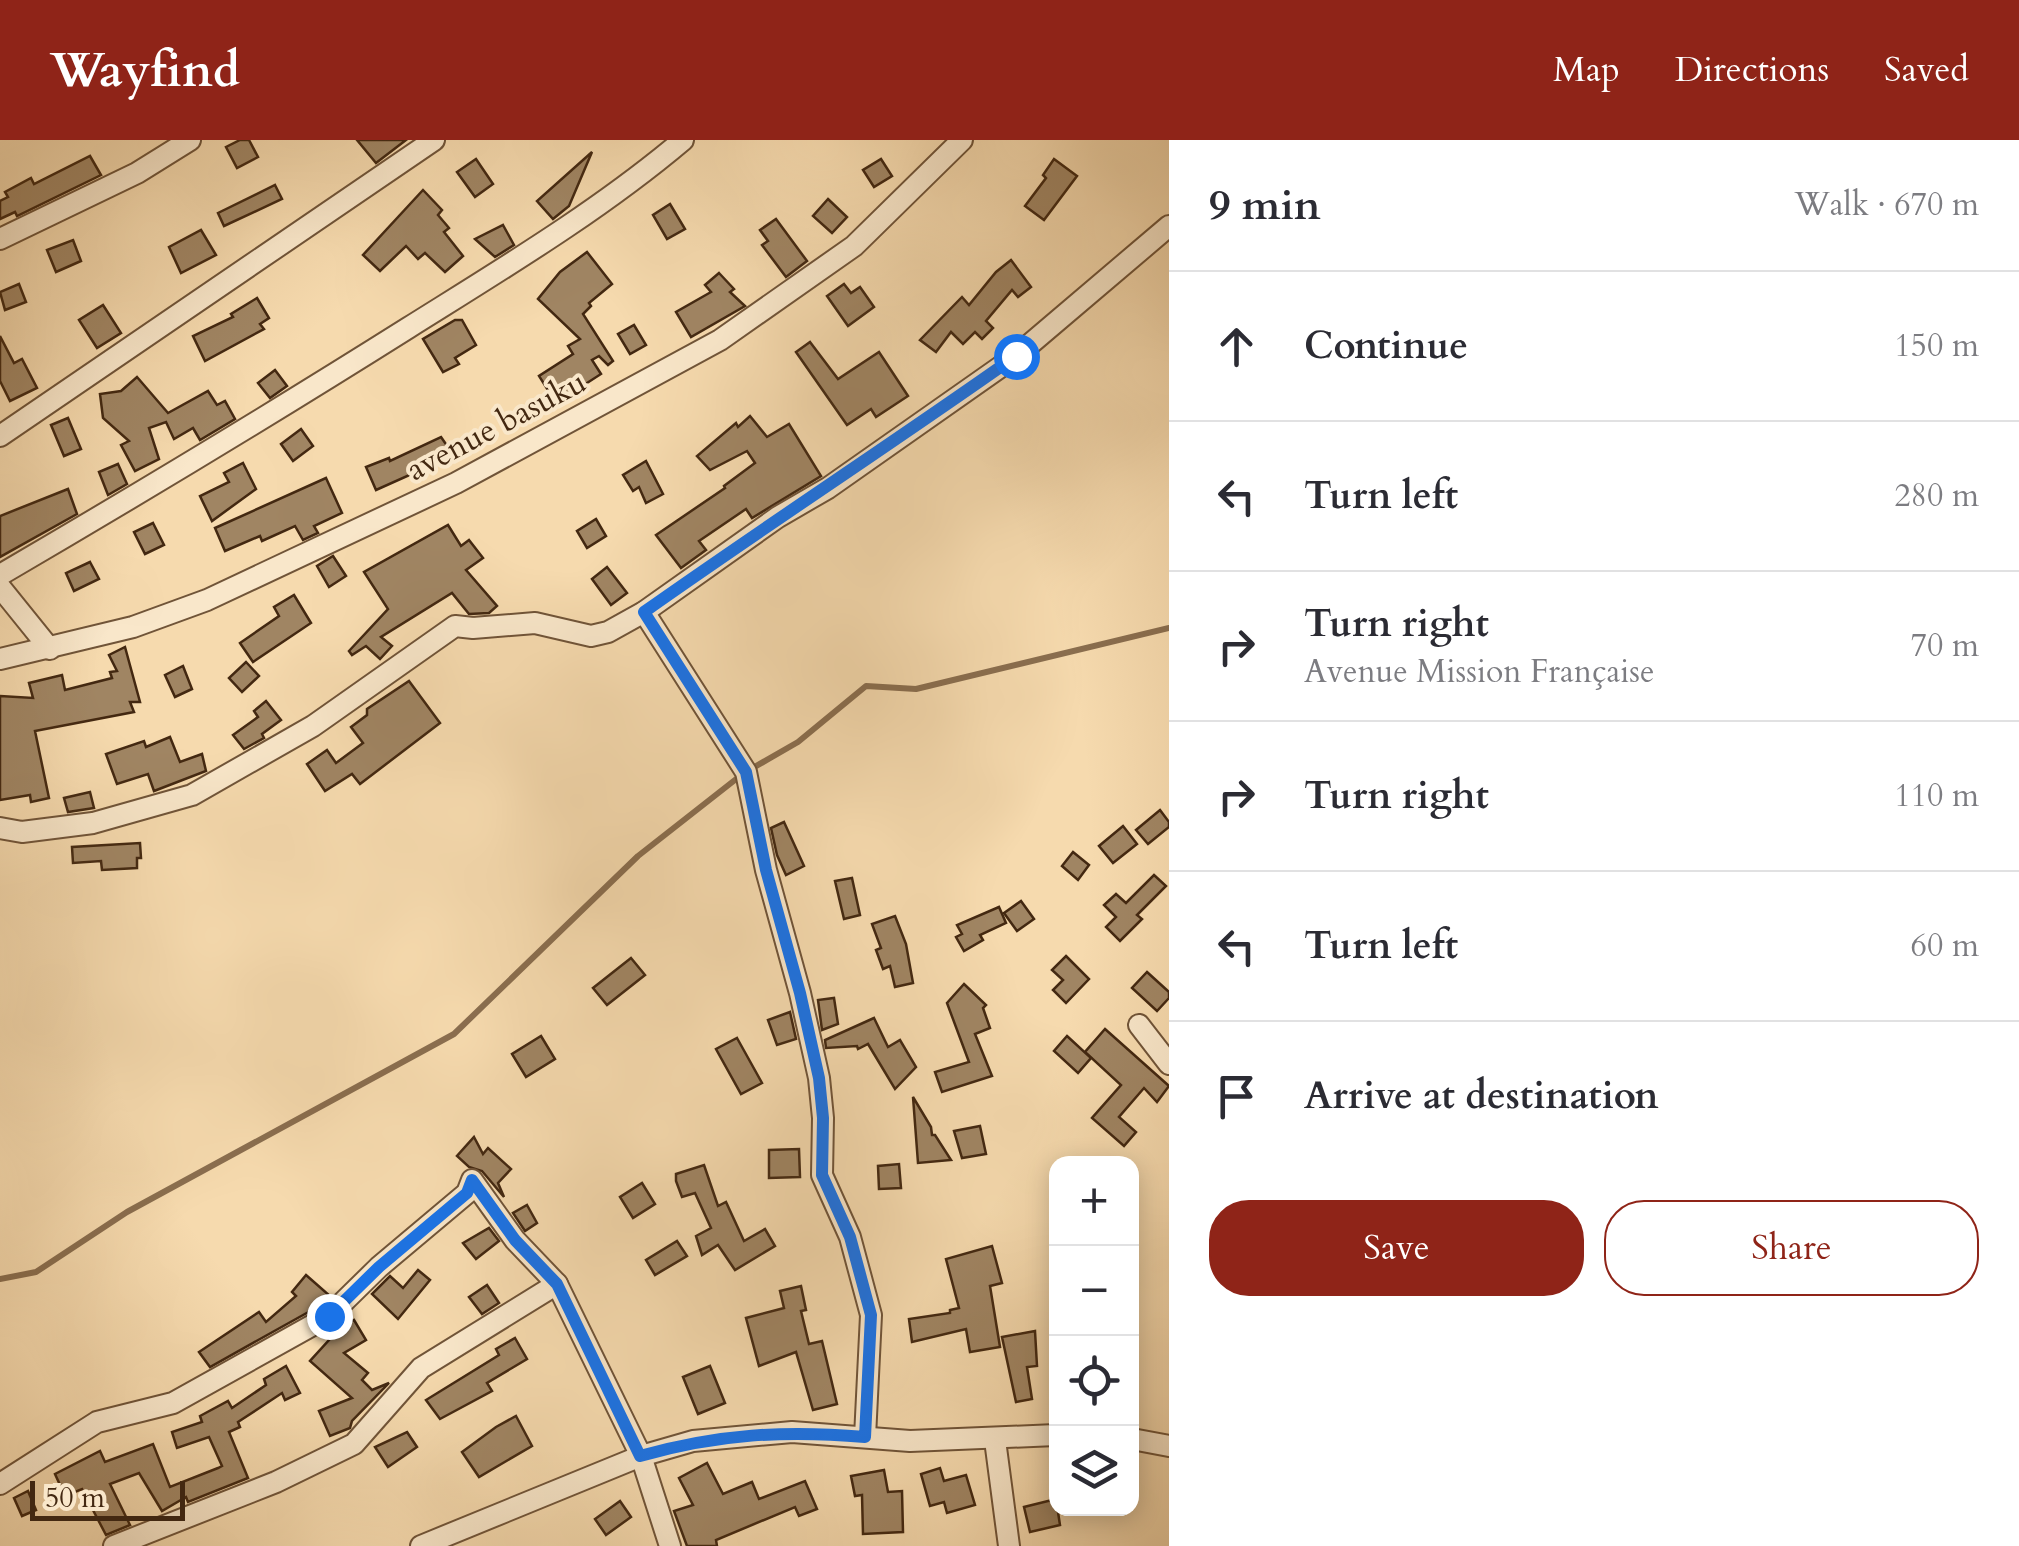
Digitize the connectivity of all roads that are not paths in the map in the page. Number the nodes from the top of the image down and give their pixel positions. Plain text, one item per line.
1 (190, 140) edge
2 (434, 140) edge
3 (683, 140) edge
4 (962, 140) edge
5 (1169, 226) edge
6 (0, 239) edge
7 (0, 436) edge
8 (0, 575) edge
9 (0, 586) edge
10 (644, 612) junction
11 (50, 649) junction
12 (0, 660) edge
13 (0, 828) edge
14 (1139, 1025) dead end
15 (1169, 1064) edge
16 (557, 1284) junction
17 (1049, 1436) edge
18 (865, 1437) junction
19 (996, 1440) junction
20 (1139, 1440) edge
21 (1169, 1446) edge
22 (640, 1456) junction
23 (0, 1484) edge
24 (114, 1546) edge
25 (421, 1546) edge
26 (670, 1546) edge
27 (1010, 1546) edge

1 - 6 street
2 - 7 street
3 - 8 street
4 - 11 street, avenue basuku
5 - 10 street
9 - 11 street
10 - 13 street
10 - 18 street
11 - 12 street, avenue basuku
14 - 15 street
16 - 22 street
16 - 23 street
16 - 24 street
17 - 19 street
18 - 19 street
18 - 22 street
19 - 27 street
20 - 21 street
22 - 25 street
22 - 26 street

